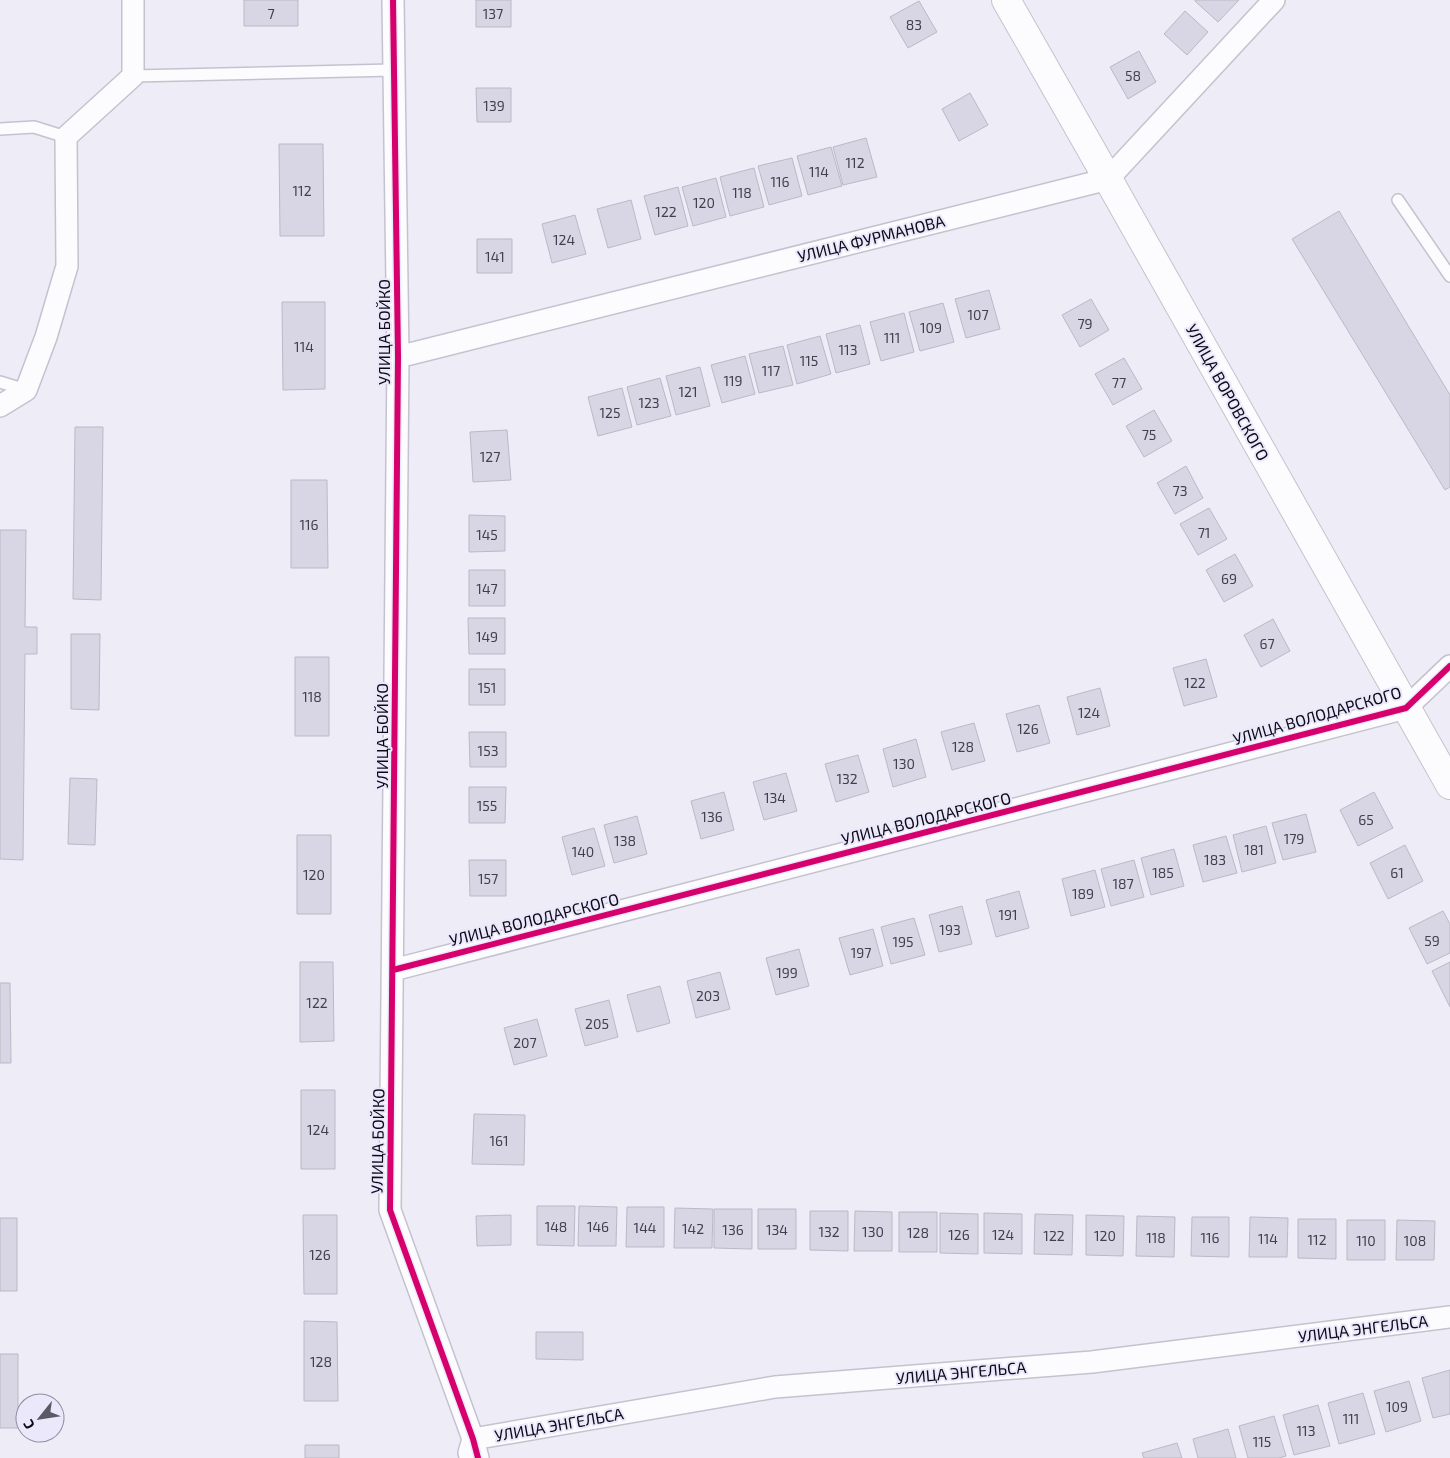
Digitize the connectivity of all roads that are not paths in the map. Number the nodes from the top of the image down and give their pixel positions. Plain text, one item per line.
1 (133, 0) edge
2 (393, 0) edge
3 (1006, 0) edge
4 (1274, 0) edge
5 (393, 70) junction
6 (133, 76) junction
7 (0, 128) edge
8 (66, 137) junction
9 (1108, 179) junction
10 (1398, 200) dead end
11 (1450, 276) edge
12 (398, 358) junction
13 (0, 382) edge
14 (26, 390) junction
15 (0, 406) edge
16 (1450, 666) edge
17 (1406, 708) junction
18 (1450, 785) edge
19 (393, 970) junction
20 (1450, 1317) edge
21 (473, 1452) edge

1 - 6 street
2 - 5 street, УЛИЦА БОЙКО
3 - 9 street, УЛИЦА ВОРОВСКОГО
4 - 9 street
5 - 6 lane
5 - 12 street, УЛИЦА БОЙКО
6 - 8 street
7 - 8 lane
8 - 14 street
9 - 12 street, УЛИЦА ФУРМАНОВА
9 - 17 street, УЛИЦА ВОРОВСКОГО
10 - 11 lane
12 - 19 street, УЛИЦА БОЙКО
13 - 14 lane
14 - 15 street
16 - 17 street, УЛИЦА ВОЛОДАРСКОГО
17 - 18 street, УЛИЦА ВОРОВСКОГО
17 - 19 street, УЛИЦА ВОЛОДАРСКОГО
19 - 21 street, УЛИЦА БОЙКО
20 - 21 street, УЛИЦА ЭНГЕЛЬСА

